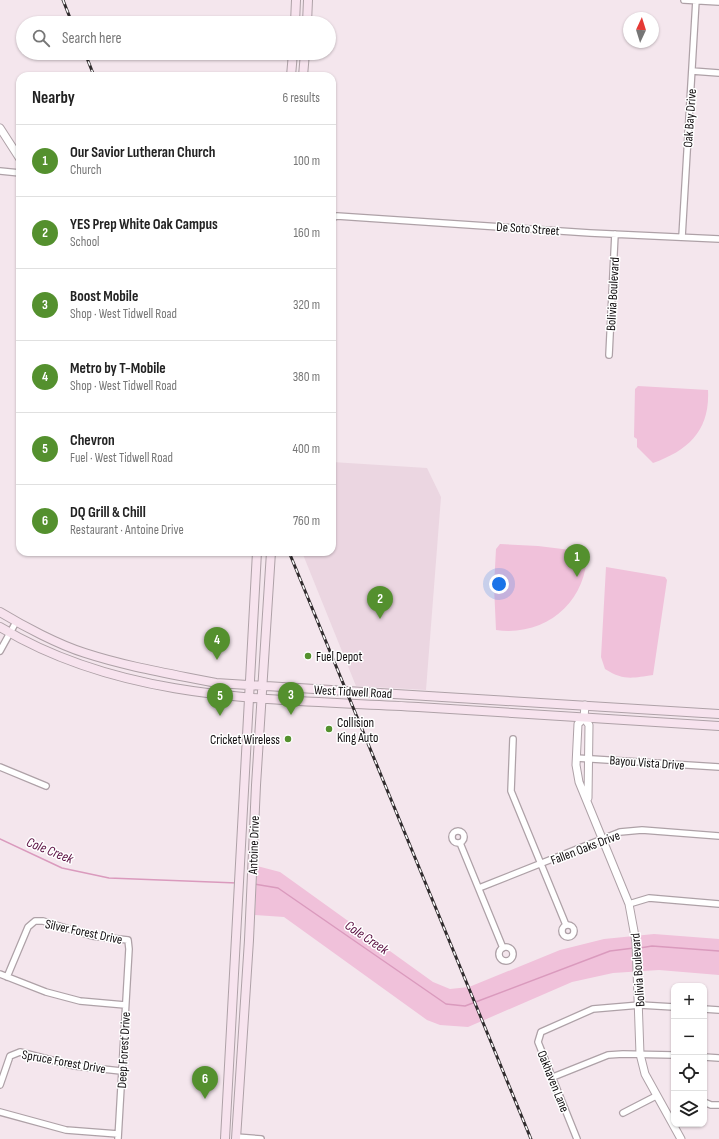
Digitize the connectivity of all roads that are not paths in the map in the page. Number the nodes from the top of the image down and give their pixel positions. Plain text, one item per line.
1 (296, 0) edge
2 (308, 0) edge
3 (684, 0) edge
4 (696, 0) edge
5 (719, 2) edge
6 (295, 16) edge
7 (307, 16) edge
8 (292, 60) edge
9 (304, 60) edge
10 (692, 71) junction
11 (291, 72) edge
12 (303, 72) edge
13 (719, 73) edge
14 (0, 128) edge
15 (16, 153) edge
16 (0, 172) edge
17 (16, 173) edge
18 (336, 215) edge
19 (615, 234) junction
20 (682, 237) junction
21 (719, 239) edge
22 (609, 355) dead end
23 (252, 556) edge
24 (257, 556) edge
25 (268, 556) edge
26 (271, 556) edge
27 (270, 568) junction
28 (255, 579) junction
29 (254, 598) junction
30 (268, 600) junction
31 (0, 612) edge
32 (16, 622) junction
33 (0, 627) edge
34 (10, 633) junction
35 (0, 651) edge
36 (83, 653) junction
37 (78, 664) junction
38 (250, 685) junction
39 (262, 686) junction
40 (332, 690) junction
41 (418, 695) junction
42 (248, 698) junction
43 (261, 699) junction
44 (494, 700) junction
45 (332, 703) junction
46 (585, 705) junction
47 (418, 708) junction
48 (677, 711) junction
49 (493, 712) junction
50 (719, 714) edge
51 (584, 718) junction
52 (676, 724) junction
53 (719, 726) edge
54 (513, 739) dead end
55 (576, 758) junction
56 (588, 759) junction
57 (0, 767) edge
58 (719, 767) edge
59 (46, 786) dead end
60 (588, 801) junction
61 (719, 836) edge
62 (602, 838) junction
63 (460, 843) dead end
64 (540, 864) junction
65 (479, 888) junction
66 (629, 904) junction
67 (719, 904) edge
68 (566, 925) dead end
69 (503, 948) dead end
70 (128, 960) joint
71 (0, 974) edge
72 (7, 977) junction
73 (233, 977) junction
74 (247, 978) junction
75 (125, 1005) junction
76 (640, 1005) junction
77 (671, 1007) edge
78 (707, 1009) edge
79 (719, 1010) edge
80 (230, 1049) junction
81 (242, 1050) junction
82 (640, 1054) junction
83 (671, 1056) edge
84 (707, 1057) edge
85 (719, 1058) edge
86 (121, 1071) junction
87 (553, 1077) junction
88 (1, 1083) edge
89 (656, 1096) junction
90 (707, 1103) edge
91 (719, 1106) edge
92 (0, 1112) edge
93 (623, 1113) dead end
94 (118, 1137) edge
95 (225, 1138) edge
96 (236, 1138) edge
97 (261, 1139) edge
98 (577, 1139) edge
99 (681, 1139) edge

1 - 6 main road
2 - 7 main road
3 - 4 street
4 - 5 street
4 - 10 street, Oak Bay Drive
8 - 11 main road
9 - 12 main road
10 - 13 street
10 - 20 street, Oak Bay Drive
14 - 15 street
16 - 17 street
18 - 19 street, De Soto Street
19 - 20 street, De Soto Street
19 - 22 street, Bolivia Boulevard
20 - 21 street, De Soto Street
23 - 28 street
24 - 28 main road, Antoine Drive
25 - 27 street
26 - 27 main road, Antoine Drive
27 - 30 main road, Antoine Drive
28 - 29 main road, Antoine Drive
29 - 30 main road
29 - 38 main road, Antoine Drive
30 - 39 main road, Antoine Drive
31 - 32 main road, West Tidwell Road
32 - 34 street
32 - 36 main road, West Tidwell Road
33 - 34 main road, West Tidwell Road
34 - 35 street
34 - 37 main road, West Tidwell Road
36 - 37 street
36 - 38 main road, West Tidwell Road
37 - 42 main road, West Tidwell Road
38 - 39 main road, West Tidwell Road
38 - 42 main road, Antoine Drive
39 - 40 main road, West Tidwell Road
39 - 43 main road, Antoine Drive
40 - 41 main road, West Tidwell Road
40 - 45 main road
41 - 44 main road, West Tidwell Road
41 - 47 main road
42 - 43 main road, West Tidwell Road
42 - 73 main road, Antoine Drive
43 - 45 main road, West Tidwell Road
43 - 74 main road, Antoine Drive
44 - 46 main road, West Tidwell Road
44 - 49 main road
45 - 47 main road, West Tidwell Road
46 - 48 main road, West Tidwell Road
46 - 51 street, Bolivia Boulevard
47 - 49 main road, West Tidwell Road
48 - 50 main road, West Tidwell Road
48 - 52 main road
49 - 51 main road, West Tidwell Road
51 - 52 main road, West Tidwell Road
51 - 55 street, Bolivia Boulevard
51 - 56 street, Bolivia Boulevard
52 - 53 main road, West Tidwell Road
54 - 64 street
55 - 56 street, Bayou Vista Drive
55 - 60 street, Bolivia Boulevard
56 - 58 street, Bayou Vista Drive
56 - 60 street, Bolivia Boulevard
57 - 59 street
60 - 62 street, Bolivia Boulevard
61 - 62 street, Fallen Oaks Drive
62 - 64 street, Fallen Oaks Drive
62 - 66 street, Bolivia Boulevard
63 - 65 street
64 - 65 street, Fallen Oaks Drive
64 - 68 street
65 - 69 street
66 - 67 street
66 - 76 street, Bolivia Boulevard
70 - 72 street, Silver Forest Drive
70 - 75 street, Deep Forest Drive
71 - 72 street
72 - 75 street
73 - 74 main road
73 - 80 main road, Antoine Drive
74 - 81 main road, Antoine Drive
75 - 86 street, Deep Forest Drive
76 - 77 street
76 - 82 street, Bolivia Boulevard
76 - 87 street, Oakhaven Lane
78 - 79 street
80 - 81 main road
80 - 95 main road, Antoine Drive
81 - 96 main road, Antoine Drive
82 - 83 street
82 - 87 street
82 - 89 street, Bolivia Boulevard
84 - 85 street
86 - 88 street, Spruce Forest Drive
86 - 94 street, Deep Forest Drive
87 - 98 street, Oakhaven Lane
89 - 93 street
89 - 99 street, Bolivia Boulevard
90 - 91 street
92 - 94 street
95 - 96 main road
96 - 97 street

